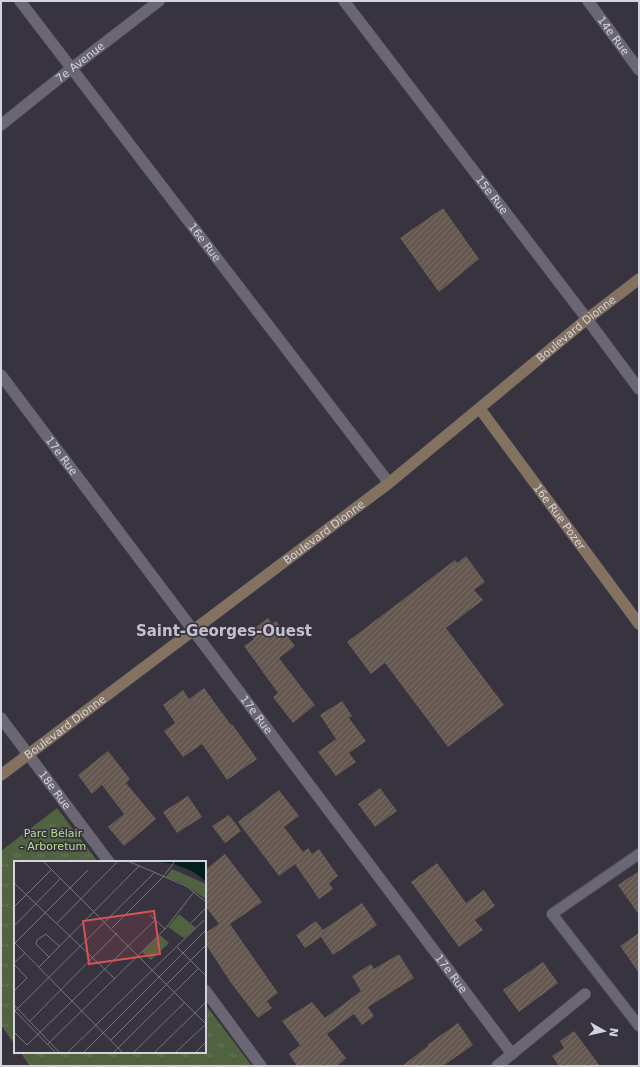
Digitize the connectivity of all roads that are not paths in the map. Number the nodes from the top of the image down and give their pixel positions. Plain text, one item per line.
1 (20, 1) edge
2 (159, 1) edge
3 (344, 1) edge
4 (588, 1) edge
5 (72, 68) junction
6 (639, 70) edge
7 (1, 125) edge
8 (639, 279) edge
9 (587, 319) junction
10 (1, 375) edge
11 (639, 389) edge
12 (480, 409) junction
13 (389, 484) junction
14 (639, 624) edge
15 (193, 630) junction
16 (1, 718) edge
17 (29, 754) junction
18 (1, 775) edge
19 (639, 854) edge
20 (108, 861) edge
21 (206, 991) edge
22 (585, 994) dead end
23 (639, 1026) edge
24 (512, 1054) junction
25 (261, 1066) edge
26 (496, 1066) edge

1 - 5 street, 16e Rue
2 - 5 street, 7e Avenue
3 - 9 street, 15e Rue
4 - 6 street, 14e Rue
5 - 7 street, 7e Avenue
5 - 13 street, 16e Rue
8 - 9 main road, Boulevard Dionne
9 - 11 street, 15e Rue
9 - 12 main road, Boulevard Dionne
10 - 15 street, 17e Rue
12 - 13 main road, Boulevard Dionne
12 - 14 main road, 16e Rue Pozer
13 - 15 main road, Boulevard Dionne
15 - 17 main road, Boulevard Dionne
15 - 24 street, 17e Rue
16 - 17 street, 18e Rue
17 - 18 main road, Boulevard Dionne
17 - 20 street, 18e Rue
19 - 23 lane
21 - 25 street
22 - 24 street
24 - 26 street

